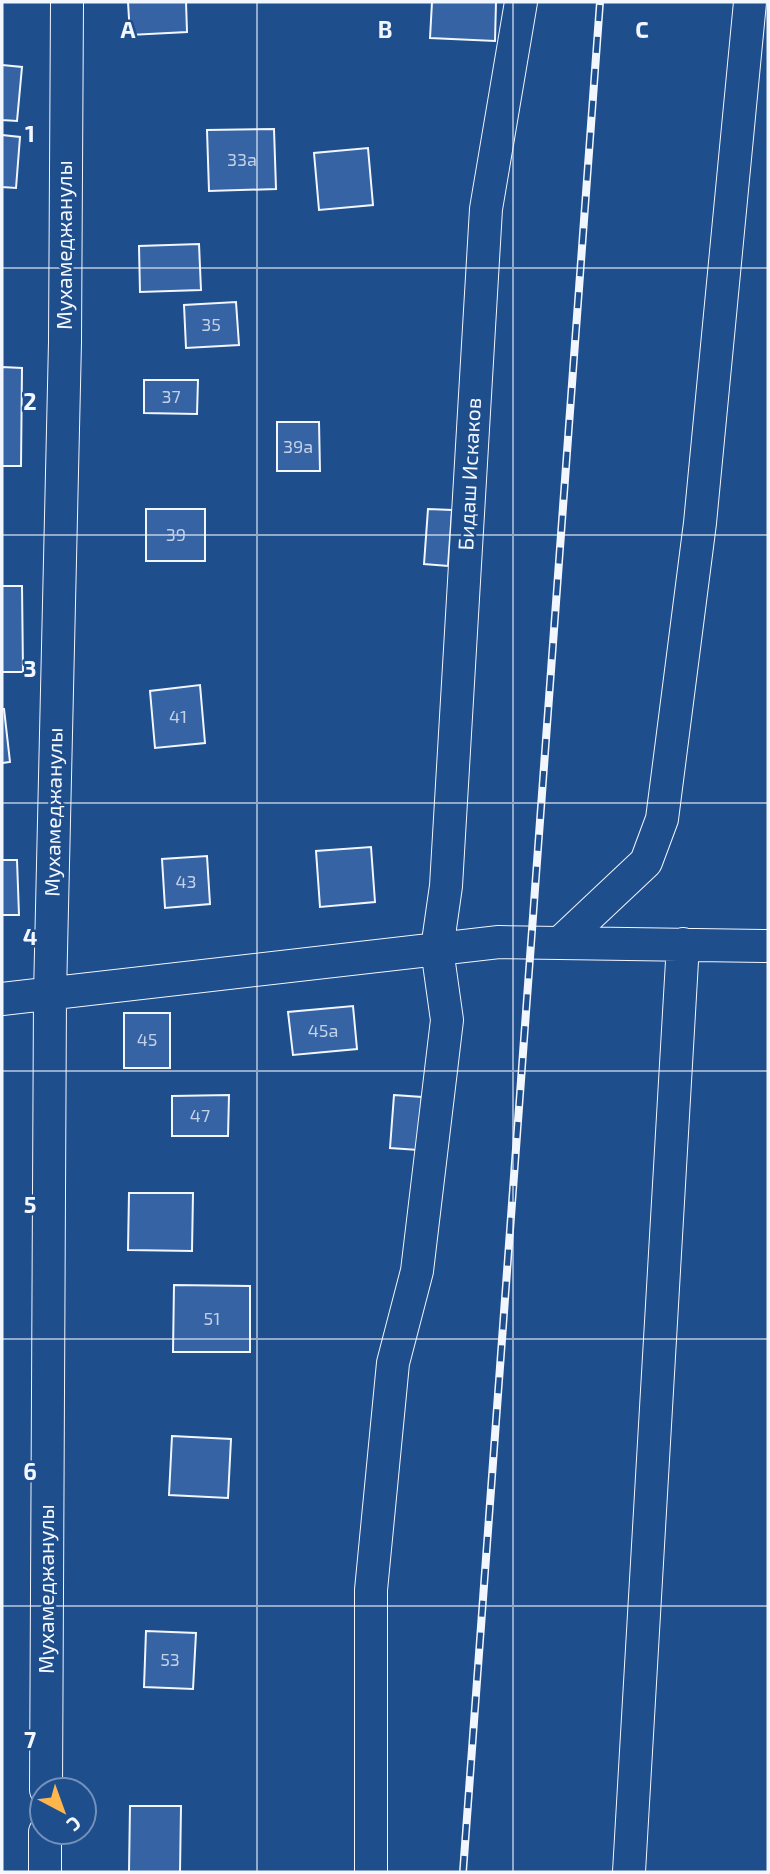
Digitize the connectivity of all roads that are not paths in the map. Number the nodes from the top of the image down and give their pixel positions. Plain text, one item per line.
1 (67, 2) edge
2 (521, 2) edge
3 (750, 2) edge
4 (561, 943) junction
5 (683, 944) junction
6 (768, 946) edge
7 (437, 949) junction
8 (50, 995) junction
9 (2, 999) edge
10 (46, 1776) edge
11 (45, 1846) edge
12 (45, 1872) edge
13 (371, 1872) edge
14 (629, 1872) edge

1 - 8 street, Мухамеджанулы
2 - 7 street, Бидаш Искаков
3 - 4 street
4 - 5 street
4 - 7 street
5 - 6 street
5 - 14 street
7 - 8 street
7 - 13 street, Бидаш Искаков
8 - 9 street
8 - 10 street, Мухамеджанулы
11 - 12 street

